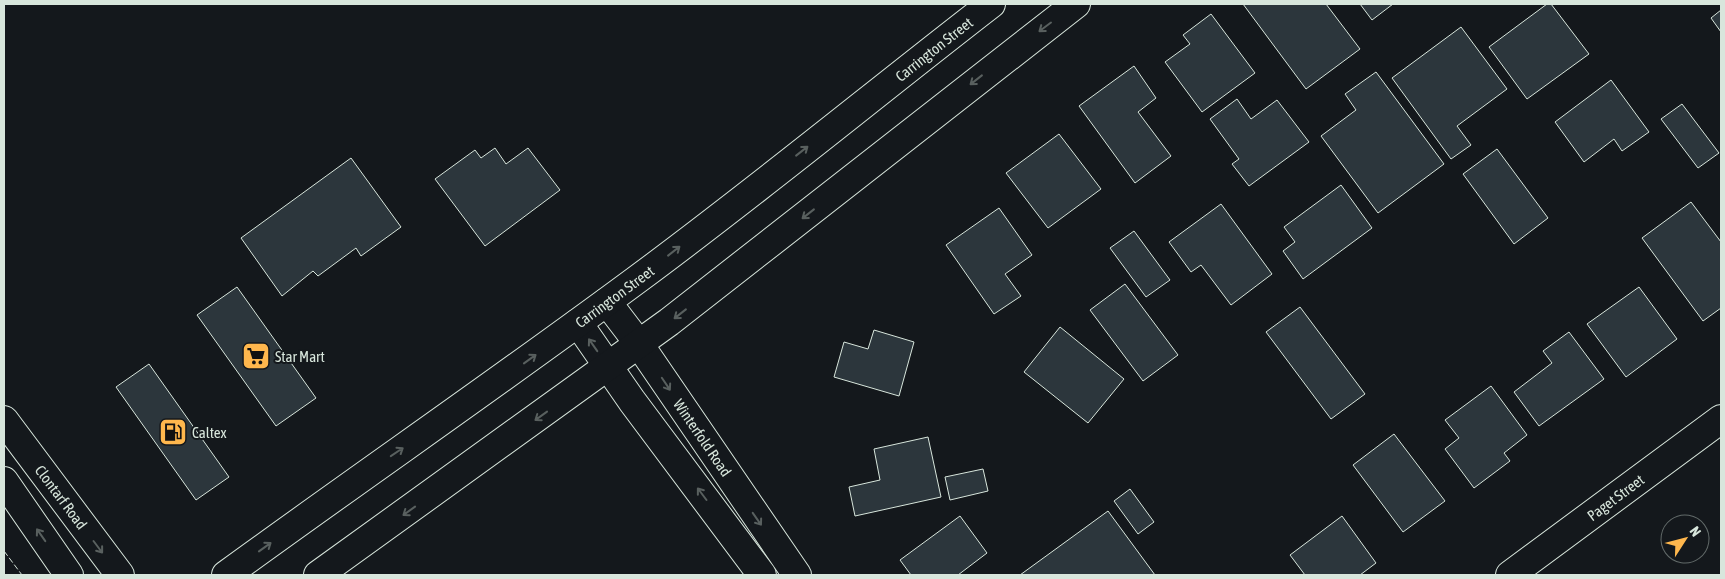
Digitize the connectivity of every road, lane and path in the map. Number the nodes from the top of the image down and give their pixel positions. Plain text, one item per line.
1 (991, 4) edge
2 (1076, 4) edge
3 (607, 302) junction
4 (578, 323) junction
5 (639, 344) junction
6 (608, 366) junction
7 (1721, 419) edge
8 (4, 420) edge
9 (4, 481) edge
10 (69, 575) edge
11 (120, 575) edge
12 (226, 575) edge
13 (318, 575) edge
14 (762, 575) edge
15 (797, 575) edge
16 (1510, 575) edge

3 -> 1 main road, Carrington Street
2 -> 5 main road
3 - 4 main road, Carrington Street
3 - 5 main road, Winterfold Road
6 -> 4 main road
12 -> 4 main road, Carrington Street
5 - 6 main road
5 -> 15 main road, Winterfold Road
6 -> 13 main road
14 -> 6 main road
7 - 16 main road, Paget Street
8 -> 11 main road, Clontarf Road
10 -> 9 main road

